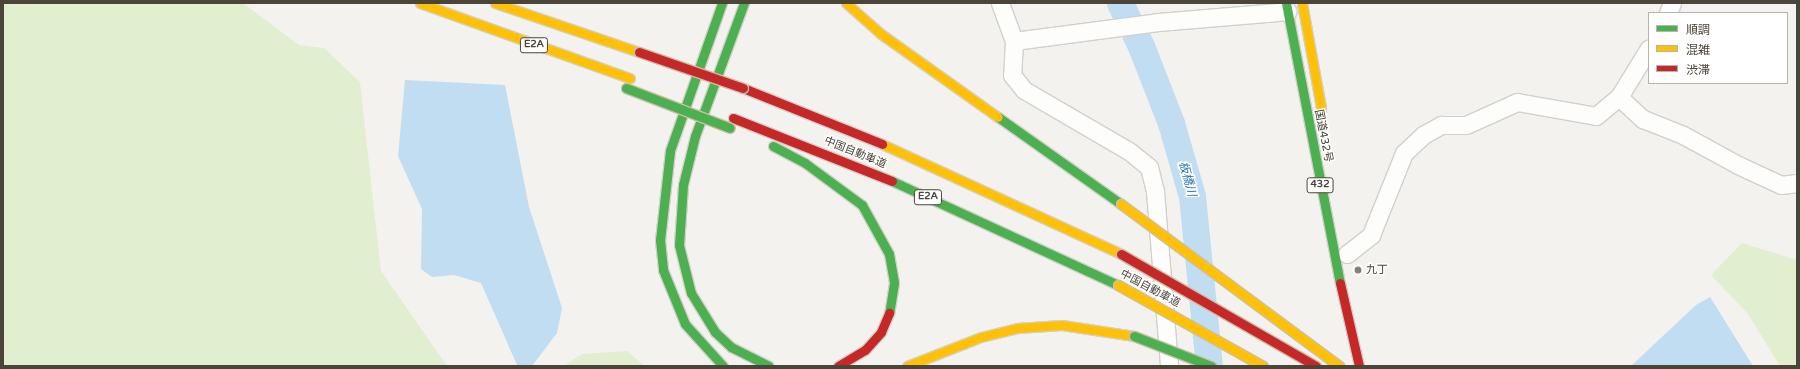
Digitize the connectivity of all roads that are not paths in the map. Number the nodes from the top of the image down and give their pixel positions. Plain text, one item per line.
1 (420, 3) edge
2 (495, 3) edge
3 (722, 3) edge
4 (744, 3) edge
5 (846, 3) edge
6 (1000, 3) edge
7 (1292, 6) edge
8 (439, 10) junction
9 (1014, 41) junction
10 (1648, 50) edge
11 (1619, 97) junction
12 (1323, 120) dead end
13 (1797, 183) edge
14 (1347, 251) dead end
15 (723, 366) edge
16 (769, 366) edge
17 (838, 366) edge
18 (908, 366) edge
19 (1169, 366) edge
20 (1211, 366) edge
21 (1263, 366) edge
22 (1316, 366) edge
23 (1339, 366) edge
24 (1359, 366) edge

1 - 8 highway, 中国自動車道 / E2A
2 - 22 highway, 中国自動車道 / E2A, bridge
3 - 15 highway
4 - 16 highway
5 - 23 highway, bridge
6 - 9 street
7 - 9 street
7 - 12 highway, 国道432号
7 - 24 highway, 国道432号 / 432
8 - 17 highway, bridge
8 - 21 highway, 中国自動車道 / E2A, bridge
9 - 19 street
10 - 11 street
11 - 13 street
11 - 14 street
18 - 20 highway, bridge

